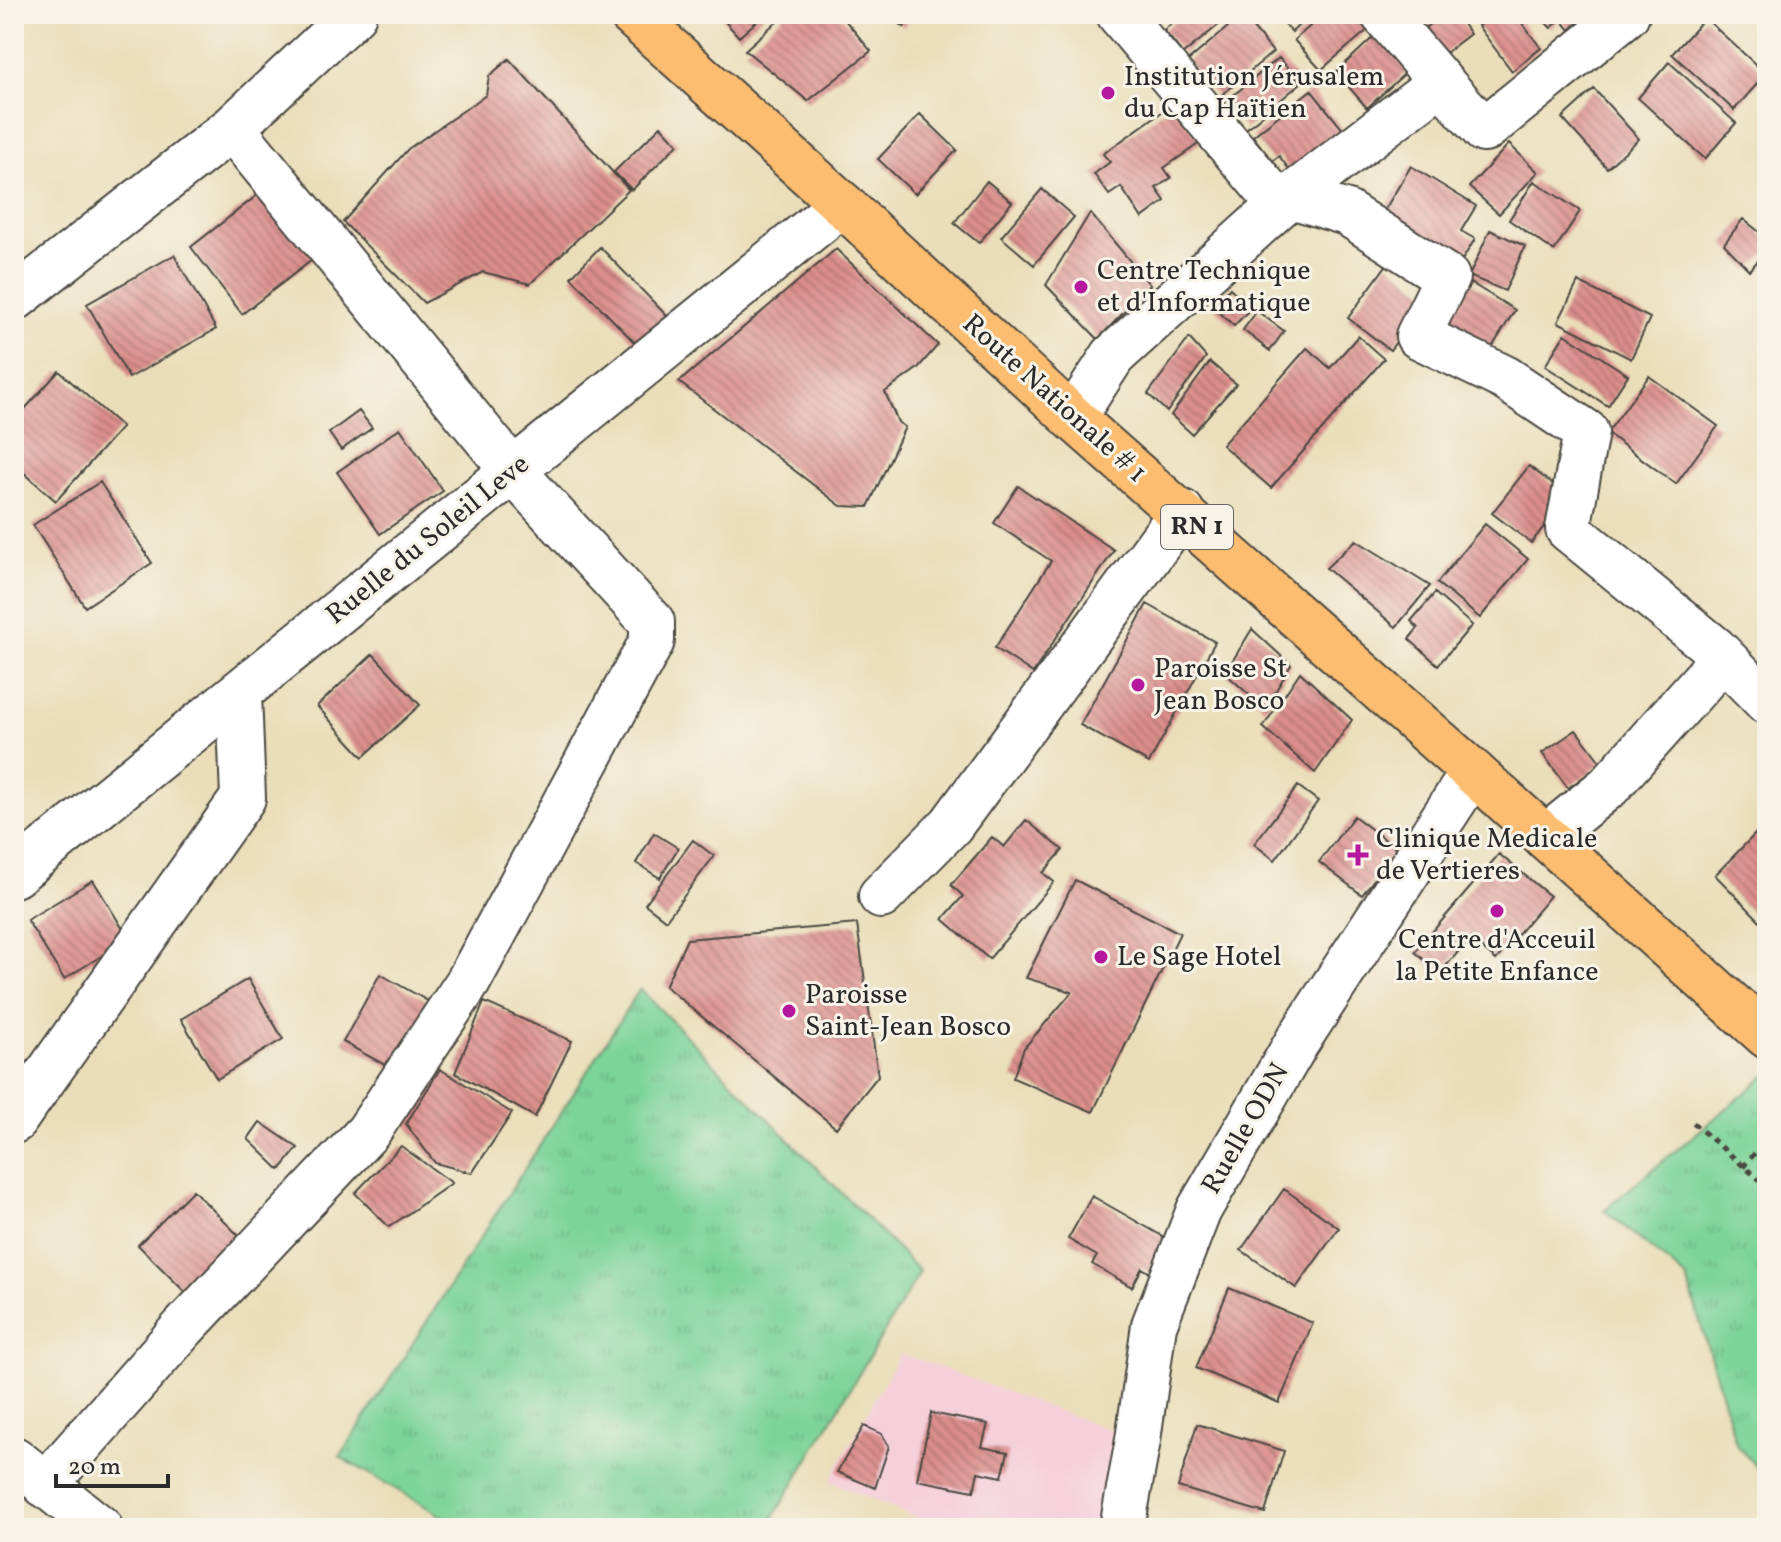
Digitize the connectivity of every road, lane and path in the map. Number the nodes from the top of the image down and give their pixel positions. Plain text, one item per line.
1 (354, 14) edge
2 (631, 14) edge
3 (1119, 14) edge
4 (1383, 14) edge
5 (1627, 14) edge
6 (1441, 82) junction
7 (232, 128) junction
8 (1286, 200) junction
9 (842, 204) junction
10 (14, 299) edge
11 (1073, 418) junction
12 (513, 471) junction
13 (1182, 512) junction
14 (1720, 655) junction
15 (239, 693) junction
16 (1767, 702) edge
17 (1473, 772) junction
18 (1546, 837) junction
19 (14, 875) edge
20 (881, 896) dead end
21 (1767, 1036) edge
22 (14, 1121) edge
23 (1693, 1123) dead end
24 (1767, 1139) edge
25 (1743, 1167) junction
26 (1767, 1186) edge
27 (29, 1472) edge
28 (100, 1528) edge
29 (1122, 1528) edge

1 - 7 street
2 - 9 main road, Route Nationale # 1 / RN 1
3 - 8 street
4 - 6 street
5 - 6 street
6 - 8 street
7 - 10 street
7 - 12 street
8 - 11 street
8 - 14 street
9 - 11 main road, Route Nationale # 1 / RN 1
9 - 12 street, Ruelle du Soleil Leve
11 - 13 main road, Route Nationale # 1 / RN 1
12 - 15 street, Ruelle du Soleil Leve
12 - 27 street
13 - 17 main road, Route Nationale # 1 / RN 1
13 - 20 street
14 - 16 street
14 - 18 street
15 - 19 street, Ruelle du Soleil Leve
15 - 22 street
17 - 18 main road, Route Nationale # 1 / RN 1
17 - 29 street, Ruelle ODN
18 - 21 main road, Route Nationale # 1 / RN 1
23 - 25 path
24 - 25 path
25 - 26 path
27 - 28 street

